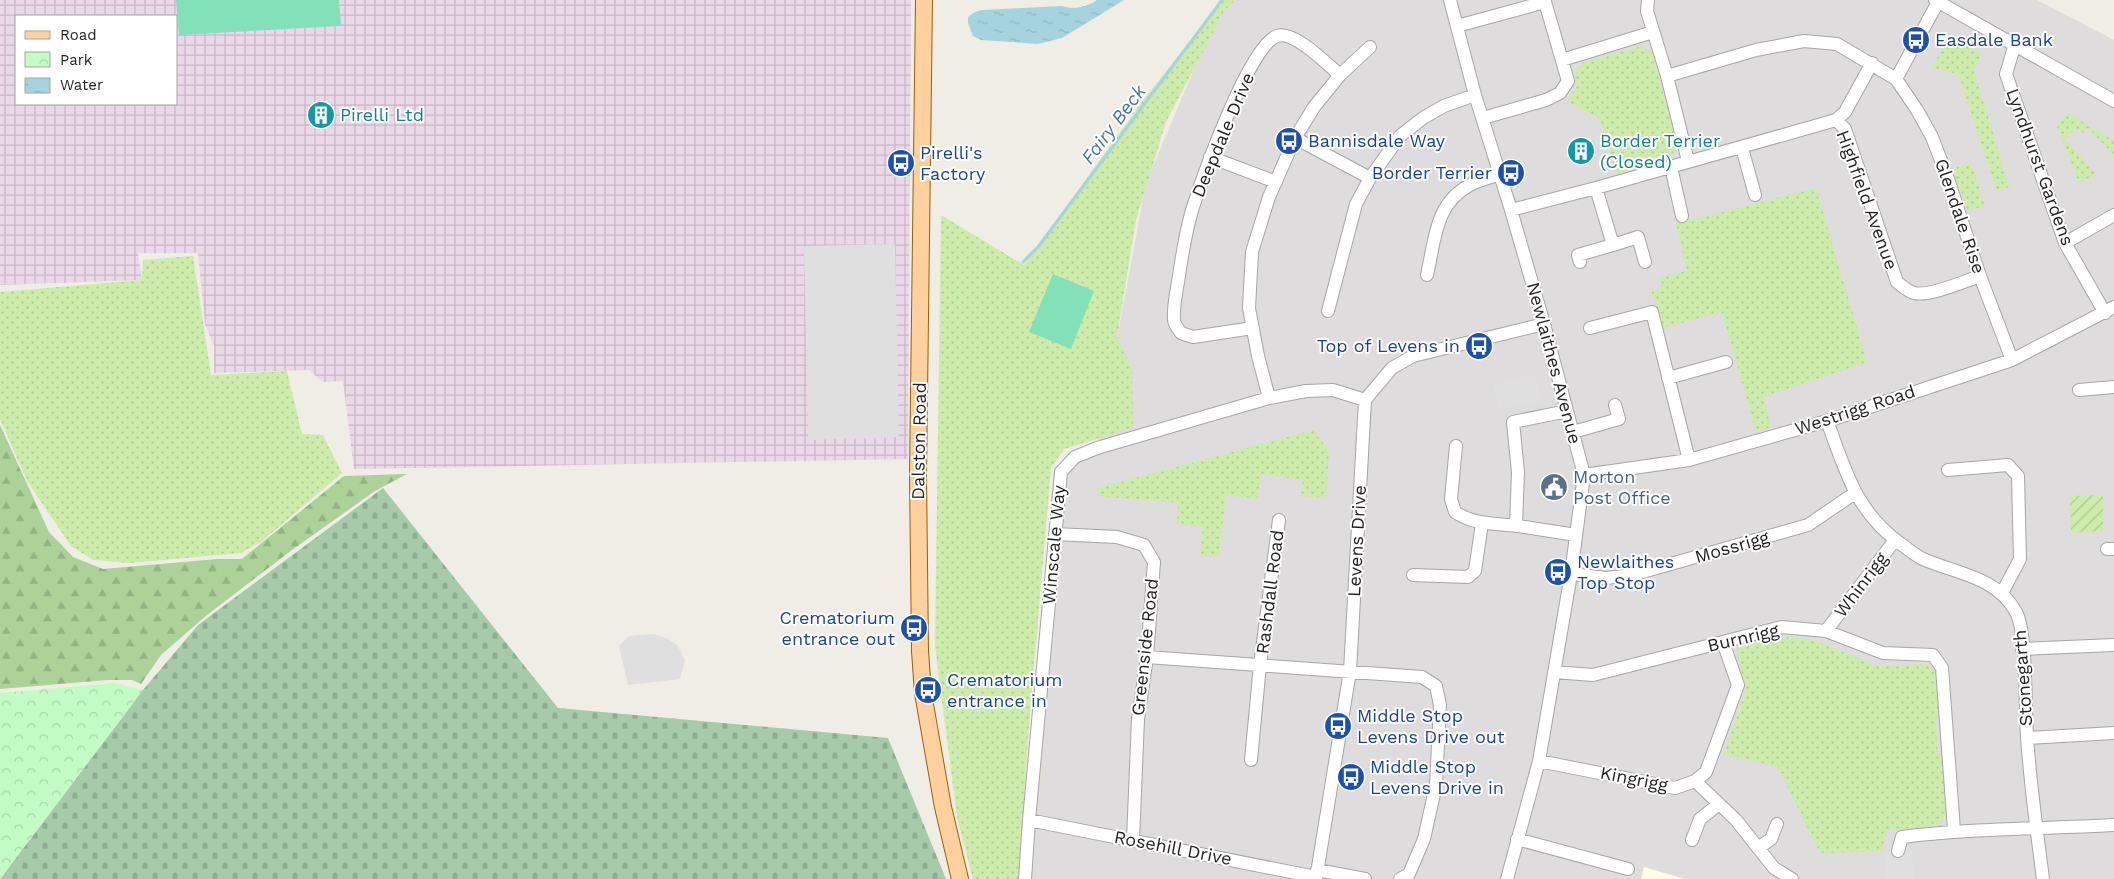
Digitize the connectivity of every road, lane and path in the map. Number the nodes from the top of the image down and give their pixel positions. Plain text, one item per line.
1 (924, 0) edge
2 (1450, 0) edge
3 (1648, 0) edge
4 (1936, 1) edge
5 (1457, 26) junction
6 (1653, 32) junction
7 (2015, 44) junction
8 (1370, 47) dead end
9 (1562, 60) junction
10 (1872, 63) junction
11 (1340, 74) junction
12 (1667, 76) junction
13 (1896, 79) junction
14 (1475, 95) junction
15 (2114, 101) edge
16 (1483, 118) junction
17 (1836, 120) junction
18 (1295, 138) junction
19 (1742, 148) junction
20 (1210, 157) junction
21 (1688, 161) junction
22 (1671, 167) junction
23 (1499, 174) junction
24 (1370, 178) junction
25 (1276, 182) junction
26 (1596, 188) junction
27 (1755, 195) dead end
28 (1511, 210) junction
29 (2114, 215) edge
30 (1682, 216) dead end
31 (2065, 243) junction
32 (1613, 244) junction
33 (1580, 262) dead end
34 (1646, 262) dead end
35 (1427, 274) dead end
36 (1980, 276) junction
37 (2109, 310) edge
38 (1328, 311) dead end
39 (1544, 324) junction
40 (1253, 328) junction
41 (1604, 339) dead end
42 (2012, 360) junction
43 (1726, 362) dead end
44 (1668, 378) junction
45 (2114, 387) edge
46 (2079, 390) dead end
47 (1269, 398) junction
48 (1366, 400) junction
49 (1615, 405) dead end
50 (1567, 411) junction
51 (1826, 421) junction
52 (1573, 432) junction
53 (1456, 446) dead end
54 (1689, 460) junction
55 (1948, 470) dead end
56 (1584, 475) junction
57 (1854, 493) junction
58 (1279, 520) dead end
59 (1482, 523) junction
60 (1516, 526) junction
61 (1055, 534) junction
62 (1576, 535) junction
63 (1895, 540) junction
64 (1571, 574) junction
65 (1413, 575) dead end
66 (2002, 593) junction
67 (1826, 631) junction
68 (1723, 642) junction
69 (2114, 645) edge
70 (2022, 649) junction
71 (1147, 656) junction
72 (1260, 665) junction
73 (1350, 671) junction
74 (1554, 672) junction
75 (2114, 733) edge
76 (2027, 738) junction
77 (1251, 760) dead end
78 (1539, 760) junction
79 (1695, 781) junction
80 (1719, 804) junction
81 (1029, 820) junction
82 (1777, 824) dead end
83 (2114, 825) edge
84 (2036, 829) junction
85 (1954, 830) junction
86 (1517, 839) junction
87 (1133, 840) junction
88 (1692, 840) dead end
89 (1758, 848) junction
90 (1898, 851) dead end
91 (1628, 869) dead end
92 (1317, 875) edge
93 (960, 879) edge
94 (1025, 879) edge
95 (1365, 879) edge
96 (1400, 879) edge
97 (1507, 879) edge
98 (1792, 879) edge
99 (2042, 879) edge

1 - 93 main road, Dalston Road
2 - 5 street, Newlaithes Avenue
3 - 6 street
4 - 7 street
4 - 13 street
5 - 9 street
5 - 14 street, Newlaithes Avenue
6 - 9 street
6 - 12 street
7 - 15 street
7 - 31 street, Lyndhurst Gardens
8 - 11 street
9 - 16 street
10 - 12 street
10 - 13 street
10 - 17 street
11 - 18 street
11 - 20 street, Deepdale Drive
12 - 21 street
13 - 36 street, Glendale Rise
14 - 16 street, Newlaithes Avenue
14 - 24 street
16 - 23 street, Newlaithes Avenue
17 - 19 street
17 - 36 street, Highfield Avenue
18 - 24 street
18 - 25 street
19 - 21 street
19 - 27 street
20 - 25 street
20 - 40 street, Deepdale Drive
21 - 22 street
22 - 26 street
22 - 30 street
23 - 28 street, Newlaithes Avenue
23 - 35 street
24 - 38 street
25 - 40 street
26 - 28 street
26 - 32 street
28 - 39 street, Newlaithes Avenue
29 - 31 street
31 - 37 street, Lyndhurst Gardens
32 - 33 street
32 - 34 street
36 - 42 street, Glendale Rise
37 - 42 street, Westrigg Road
39 - 48 street
39 - 50 street, Newlaithes Avenue
40 - 47 street
41 - 44 street
42 - 51 street, Westrigg Road
43 - 44 street
44 - 54 street
45 - 46 street
47 - 48 street, Winscale Way
47 - 61 street, Winscale Way
48 - 73 street, Levens Drive
49 - 52 street
50 - 52 street, Newlaithes Avenue
50 - 60 street
51 - 54 street, Westrigg Road
51 - 57 street, Stonegarth
52 - 56 street, Newlaithes Avenue
53 - 59 street
54 - 56 street, Westrigg Road
55 - 66 street
56 - 62 street, Newlaithes Avenue
57 - 63 street, Stonegarth
57 - 64 street, Mossrigg
58 - 72 street, Rashdall Road
59 - 60 street
59 - 65 street
60 - 62 street
61 - 71 street, Greenside Road
61 - 81 street, Winscale Way
62 - 64 street, Newlaithes Avenue
63 - 66 street, Stonegarth
63 - 67 street, Whinrigg
64 - 74 street, Newlaithes Avenue
66 - 70 street, Stonegarth
67 - 68 street, Burnrigg
67 - 85 street, Burnrigg
68 - 74 street, Burnrigg
68 - 79 street, Kingrigg
69 - 70 street
70 - 76 street, Stonegarth
71 - 72 street, Rashdall Road
71 - 87 street, Greenside Road
72 - 73 street, Rashdall Road
72 - 77 street, Rashdall Road
73 - 92 street, Levens Drive
73 - 96 street, Rashdall Road
74 - 78 street, Newlaithes Avenue
75 - 76 street, Stonegarth
76 - 84 street, Stonegarth
78 - 79 street, Kingrigg
78 - 86 street, Newlaithes Avenue
79 - 80 street
80 - 88 street
80 - 89 street
81 - 87 street, Rosehill Drive
81 - 94 street, Winscale Way
82 - 89 street
83 - 84 street
84 - 85 street
84 - 99 street, Stonegarth
85 - 90 street
86 - 91 street
86 - 97 street, Newlaithes Avenue
87 - 92 street, Rosehill Drive
89 - 98 street
92 - 95 street, Rosehill Drive

